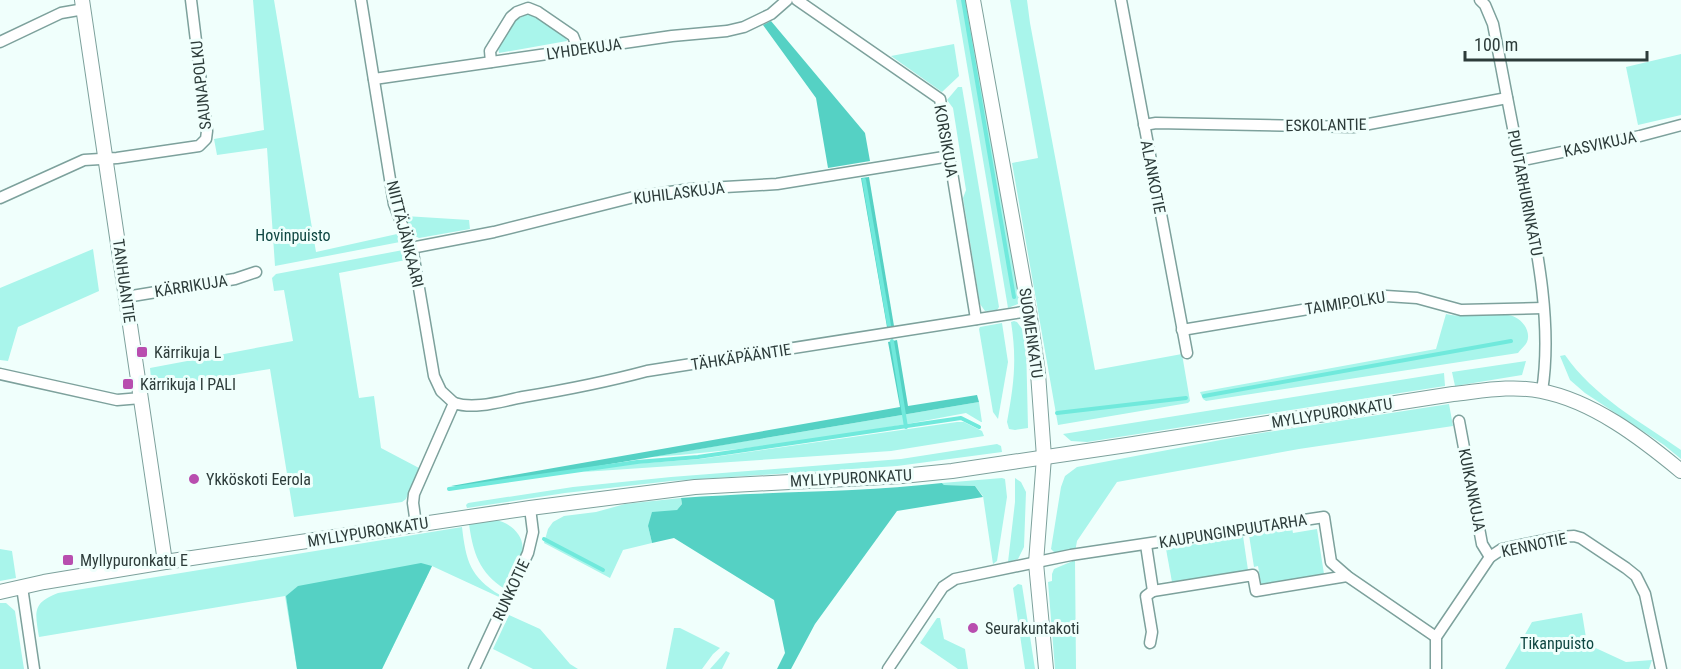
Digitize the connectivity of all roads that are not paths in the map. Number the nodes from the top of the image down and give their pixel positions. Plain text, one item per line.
1 (191, 0) edge
2 (361, 0) edge
3 (787, 0) edge
4 (797, 0) edge
5 (973, 0) edge
6 (1121, 0) edge
7 (1480, 0) edge
8 (83, 5) edge
9 (0, 42) edge
10 (578, 49) junction
11 (491, 62) junction
12 (374, 79) junction
13 (1507, 98) junction
14 (1144, 125) junction
15 (1681, 125) edge
16 (950, 156) junction
17 (106, 159) junction
18 (1519, 161) junction
19 (0, 198) edge
20 (411, 248) junction
21 (255, 272) dead end
22 (126, 297) junction
23 (1543, 308) junction
24 (1029, 311) junction
25 (976, 319) junction
26 (1182, 330) junction
27 (1187, 353) dead end
28 (0, 374) edge
29 (1542, 391) junction
30 (141, 398) junction
31 (454, 403) junction
32 (1459, 421) dead end
33 (1044, 457) junction
34 (1681, 471) edge
35 (530, 508) junction
36 (416, 524) junction
37 (1146, 545) junction
38 (1490, 556) junction
39 (165, 562) junction
40 (1036, 563) junction
41 (1347, 576) junction
42 (22, 587) junction
43 (1153, 591) junction
44 (0, 592) edge
45 (1436, 637) junction
46 (1150, 643) dead end
47 (34, 669) edge
48 (474, 669) edge
49 (888, 669) edge
50 (1046, 669) edge
51 (1436, 669) edge
52 (1661, 669) edge

1 - 17 street, SAUNAPOLKU
2 - 12 street, NIITTÄJÄNKAARI
3 - 10 street, LYHDEKUJA
4 - 16 street, KORSIKUJA
5 - 24 street, SUOMENKATU
6 - 14 street, ALANKOTIE
7 - 13 street, PUUTARHURINKATU
8 - 9 street
8 - 17 street, TANHUANTIE
10 - 11 street, LYHDEKUJA
10 - 11 street
11 - 12 street, LYHDEKUJA
12 - 20 street, NIITTÄJÄNKAARI
13 - 14 street, ESKOLANTIE
13 - 18 street, PUUTARHURINKATU
14 - 26 street, ALANKOTIE
15 - 18 street, KASVIKUJA
16 - 20 street, KUHILASKUJA
16 - 25 street, KORSIKUJA
17 - 19 street
17 - 22 street, TANHUANTIE
18 - 23 street, PUUTARHURINKATU
20 - 31 street, NIITTÄJÄNKAARI
21 - 22 street, KÄRRIKUJA
22 - 30 street, TANHUANTIE
23 - 26 street, TAIMIPOLKU
23 - 29 street, PUUTARHURINKATU
24 - 25 street, TÄHKÄPÄÄNTIE
24 - 33 street, SUOMENKATU
25 - 31 street, TÄHKÄPÄÄNTIE
26 - 27 street, ALANKOTIE
28 - 30 street
29 - 33 street, MYLLYPURONKATU
29 - 34 street, MYLLYPURONKATU
30 - 39 street, TANHUANTIE
31 - 36 street
32 - 38 street, KUIKANKUJA
33 - 35 street, MYLLYPURONKATU
33 - 40 street, SUOMENKATU
35 - 36 street, MYLLYPURONKATU
35 - 48 street, RUNKOTIE
36 - 39 street, MYLLYPURONKATU
37 - 40 street, KAUPUNGINPUUTARHA
37 - 41 street, KAUPUNGINPUUTARHA
37 - 43 street, KAUPUNGINPUUTARHA
38 - 45 street, KENNOTIE
38 - 52 street, KENNOTIE
39 - 42 street, MYLLYPURONKATU
40 - 49 street, KAUPUNGINPUUTARHA
40 - 50 street, SUOMENKATU
41 - 43 street
41 - 45 street, KAUPUNGINPUUTARHA
42 - 44 street, MYLLYPURONKATU
42 - 47 street
43 - 46 street, KAUPUNGINPUUTARHA
45 - 51 street

